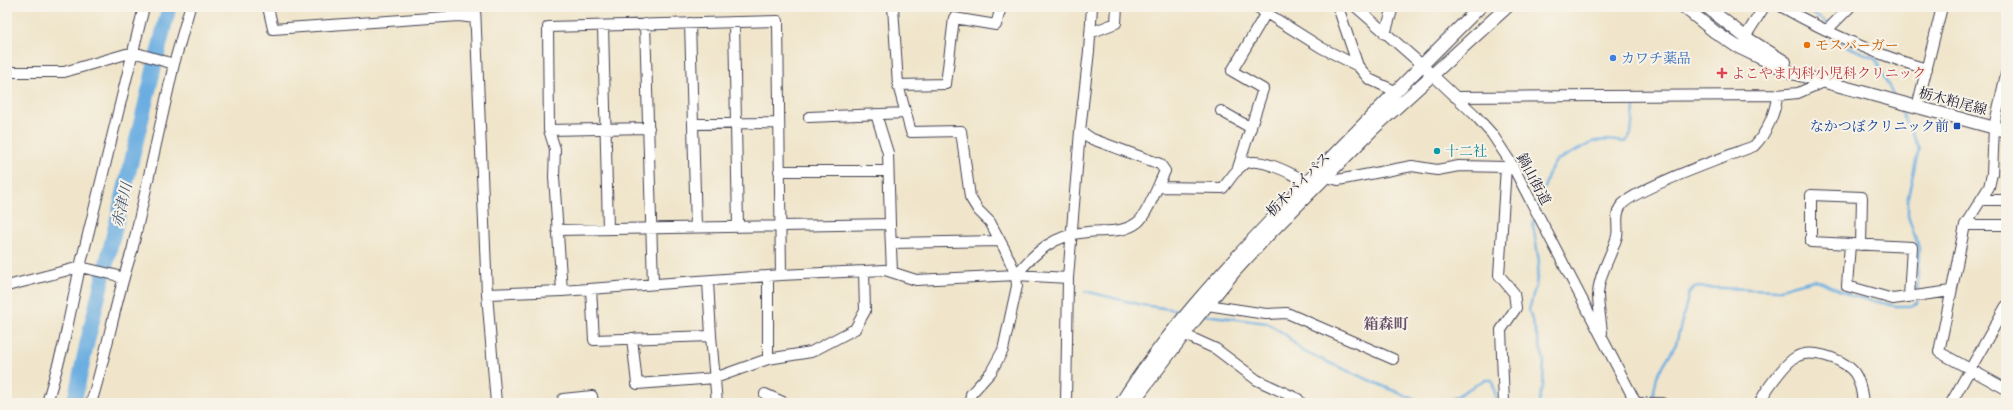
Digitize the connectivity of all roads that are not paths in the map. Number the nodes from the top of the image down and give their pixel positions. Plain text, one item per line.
1 (144, 7) edge
2 (190, 7) edge
3 (268, 7) edge
4 (475, 7) edge
5 (894, 7) edge
6 (1001, 7) edge
7 (1092, 7) edge
8 (1117, 7) edge
9 (1257, 7) edge
10 (1338, 7) edge
11 (1356, 7) edge
12 (1393, 7) edge
13 (1480, 7) edge
14 (1507, 7) edge
15 (1684, 7) edge
16 (1707, 7) edge
17 (1764, 7) edge
18 (1784, 7) edge
19 (1850, 7) edge
20 (1942, 7) edge
21 (1266, 13) junction
22 (475, 18) junction
23 (734, 22) junction
24 (690, 23) junction
25 (646, 24) junction
26 (603, 26) junction
27 (1827, 30) junction
28 (1090, 33) junction
29 (1385, 34) junction
30 (1745, 37) junction
31 (137, 53) junction
32 (174, 64) junction
33 (1422, 65) junction
34 (1358, 66) junction
35 (1927, 69) junction
36 (7, 72) edge
37 (2006, 74) edge
38 (1432, 75) junction
39 (1823, 82) junction
40 (898, 84) junction
41 (1395, 91) junction
42 (1777, 95) junction
43 (1455, 97) junction
44 (1917, 107) junction
45 (1221, 111) dead end
46 (906, 113) junction
47 (876, 114) junction
48 (809, 117) dead end
49 (736, 123) junction
50 (779, 123) junction
51 (693, 124) junction
52 (1994, 127) junction
53 (649, 128) junction
54 (1251, 128) junction
55 (606, 129) junction
56 (549, 130) junction
57 (1080, 130) junction
58 (2006, 131) edge
59 (1508, 165) junction
60 (780, 171) junction
61 (888, 171) junction
62 (1237, 172) junction
63 (1326, 177) junction
64 (1307, 182) junction
65 (1158, 186) junction
66 (1981, 200) junction
67 (2006, 200) edge
68 (890, 224) junction
69 (780, 225) junction
70 (1965, 225) junction
71 (2006, 225) edge
72 (738, 226) junction
73 (696, 227) junction
74 (652, 228) junction
75 (608, 229) junction
76 (557, 230) junction
77 (1073, 234) junction
78 (1000, 241) junction
79 (891, 243) junction
80 (1850, 244) junction
81 (1861, 245) junction
82 (82, 267) junction
83 (864, 271) junction
84 (892, 272) junction
85 (781, 275) junction
86 (1016, 275) junction
87 (768, 276) junction
88 (119, 277) junction
89 (1068, 278) junction
90 (708, 280) junction
91 (653, 284) junction
92 (7, 286) edge
93 (590, 289) junction
94 (562, 291) junction
95 (1951, 291) junction
96 (487, 294) junction
97 (1909, 297) junction
98 (1207, 305) junction
99 (2006, 306) edge
100 (1183, 334) junction
101 (711, 336) junction
102 (632, 338) junction
103 (1603, 339) junction
104 (768, 359) junction
105 (1393, 359) dead end
106 (1970, 370) junction
107 (715, 378) junction
108 (2006, 389) edge
109 (765, 395) edge
110 (563, 399) dead end
111 (47, 403) edge
112 (91, 403) edge
113 (496, 403) edge
114 (593, 403) edge
115 (717, 403) edge
116 (785, 403) edge
117 (970, 403) edge
118 (1066, 403) edge
119 (1121, 403) edge
120 (1132, 403) edge
121 (1301, 403) edge
122 (1504, 403) edge
123 (1635, 403) edge
124 (1662, 403) edge
125 (1760, 403) edge
126 (1863, 403) edge
127 (1951, 403) edge

1 - 31 street
2 - 32 street
3 - 22 street
4 - 22 street
5 - 40 street
6 - 40 street
7 - 28 street
8 - 28 street
9 - 21 street
10 - 34 street
11 - 29 street, 鍋山街道
12 - 29 street
13 - 33 main road, 栃木バイパス
14 - 38 main road, 栃木バイパス
15 - 39 main road, 栃木粕尾線
16 - 30 main road, 栃木粕尾線
17 - 30 street
18 - 27 street
19 - 27 street
20 - 35 street
21 - 34 street
21 - 54 street
22 - 96 street
23 - 24 street
23 - 49 street
23 - 50 street
24 - 25 street
24 - 51 street
25 - 26 street
25 - 53 street
26 - 55 street
26 - 56 street
27 - 35 street
28 - 57 street
29 - 33 street, 鍋山街道
30 - 39 main road, 栃木粕尾線
31 - 32 street
31 - 36 street
31 - 82 street
32 - 88 street
33 - 38 street, 鍋山街道
33 - 41 main road, 栃木バイパス
34 - 41 street
35 - 44 street
37 - 52 street
38 - 43 street, 鍋山街道
38 - 63 main road, 栃木バイパス
39 - 42 street
39 - 44 main road, 栃木粕尾線
40 - 46 street
41 - 64 main road, 栃木バイパス
42 - 43 street
42 - 103 street
43 - 59 street, 鍋山街道
44 - 52 main road, 栃木粕尾線
45 - 54 street
46 - 47 street
46 - 78 street
47 - 48 street
47 - 61 street
49 - 50 street
49 - 51 street
49 - 72 street
50 - 60 street
51 - 73 street
52 - 58 main road, 栃木粕尾線
52 - 66 street
53 - 55 street
53 - 74 street
54 - 62 street
55 - 56 street
55 - 75 street
56 - 76 street
57 - 65 street
57 - 77 street
59 - 63 street
59 - 103 street, 鍋山街道
59 - 122 street
60 - 61 street
60 - 69 street
61 - 68 street
62 - 64 street
62 - 65 street
63 - 98 main road, 栃木バイパス
64 - 119 main road, 栃木バイパス
65 - 77 street
66 - 67 street
66 - 70 street
68 - 69 street
68 - 79 street
69 - 72 street
69 - 85 street
70 - 71 street
70 - 95 street
72 - 73 street
73 - 74 street
74 - 75 street
74 - 91 street
75 - 76 street
76 - 94 street
77 - 86 street
77 - 89 street
78 - 79 street
78 - 86 street
79 - 84 street
80 - 81 street
80 - 81 street
80 - 97 street
81 - 97 street
82 - 88 street
82 - 92 street
82 - 111 street
83 - 84 street
83 - 85 street
83 - 104 street
84 - 86 street
85 - 87 street
86 - 89 street
86 - 117 street
87 - 90 street
87 - 104 street
88 - 112 street
89 - 118 street
90 - 91 street
90 - 101 street
91 - 93 street
93 - 94 street
93 - 102 street
94 - 96 street
95 - 97 street
95 - 106 street
96 - 113 street
98 - 100 main road, 栃木バイパス
98 - 105 street
99 - 106 street
100 - 120 main road, 栃木バイパス
100 - 121 street
101 - 102 street
101 - 107 street
102 - 107 street
103 - 123 street, 鍋山街道
104 - 107 street
106 - 108 street
106 - 127 street
107 - 115 street
109 - 116 street
110 - 114 street
123 - 124 street
125 - 126 street

